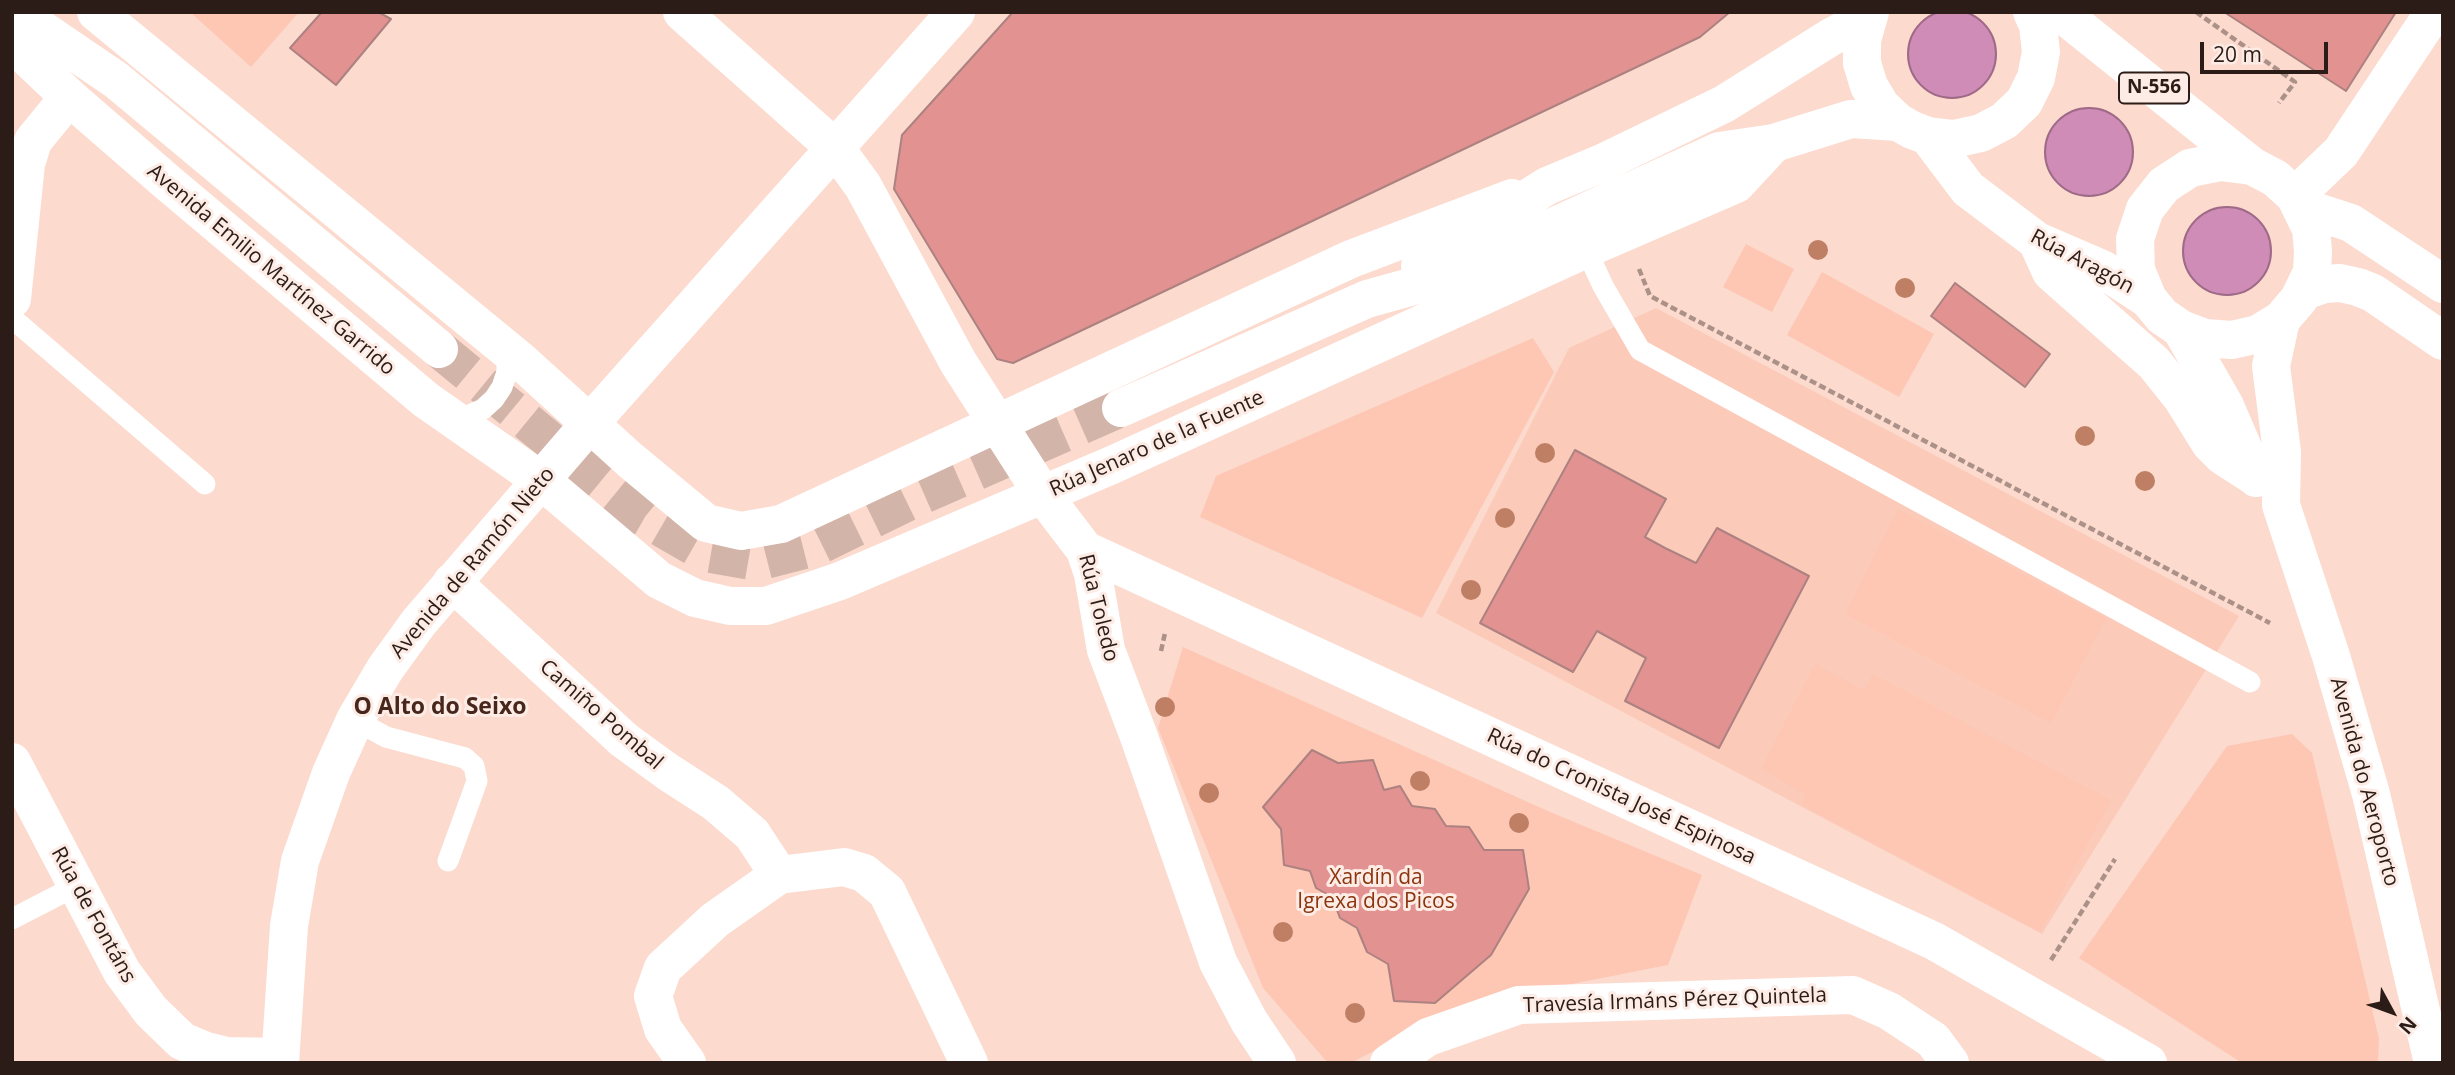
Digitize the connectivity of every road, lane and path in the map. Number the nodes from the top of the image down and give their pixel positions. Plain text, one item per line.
1 (16, 12) edge
2 (51, 12) edge
3 (96, 12) edge
4 (682, 12) edge
5 (956, 12) edge
6 (2032, 12) edge
7 (2054, 12) edge
8 (2196, 12) edge
9 (2434, 12) edge
10 (1868, 15) edge
11 (12, 43) edge
12 (116, 80) junction
13 (69, 97) junction
14 (2279, 103) dead end
15 (1913, 129) junction
16 (1774, 144) junction
17 (836, 149) junction
18 (2252, 166) junction
19 (1547, 186) junction
20 (2298, 202) junction
21 (2037, 241) junction
22 (1586, 248) junction
23 (1639, 268) dead end
24 (2443, 284) edge
25 (12, 299) edge
26 (1367, 299) junction
27 (2148, 299) junction
28 (2292, 305) junction
29 (12, 318) edge
30 (2181, 330) junction
31 (2443, 341) edge
32 (439, 349) tunnel mouth
33 (507, 350) junction
34 (1121, 408) tunnel mouth
35 (454, 422) junction
36 (591, 422) junction
37 (999, 424) junction
38 (2254, 476) junction
39 (542, 481) junction
40 (205, 484) dead end
41 (1043, 495) junction
42 (2281, 505) junction
43 (1085, 550) junction
44 (452, 582) junction
45 (2270, 623) dead end
46 (1167, 625) dead end
47 (1161, 652) dead end
48 (2250, 682) dead end
49 (355, 720) junction
50 (12, 762) edge
51 (2115, 859) dead end
52 (449, 860) dead end
53 (779, 875) junction
54 (76, 887) junction
55 (12, 919) edge
56 (2031, 994) junction
57 (280, 1060) edge
58 (687, 1063) edge
59 (969, 1063) edge
60 (1277, 1063) edge
61 (1389, 1063) edge
62 (1950, 1063) edge
63 (2148, 1063) edge
64 (2433, 1063) edge

1 - 12 main road
2 - 12 main road
3 - 33 main road
4 - 17 main road, Rúa Toledo
5 - 17 main road, Avenida de Ramón Nieto
6 - 15 main road
7 - 18 main road, Rúa Aragón / N-556
8 - 14 path
9 - 20 main road
10 - 15 main road, Rúa Aragón
10 - 19 main road
11 - 13 main road, Avenida Emilio Martínez Garrido
12 - 32 main road
13 - 25 main road
13 - 35 main road, Avenida Emilio Martínez Garrido
15 - 16 main road, Rúa Jenaro de la Fuente
15 - 21 main road, Rúa Aragón
16 - 22 main road, Rúa Jenaro de la Fuente
16 - 26 main road, Rúa Jenaro de la Fuente
17 - 36 main road, Avenida de Ramón Nieto
17 - 37 main road, Rúa Toledo
18 - 20 main road, Rúa Aragón
18 - 27 main road, Rúa Aragón
19 - 26 main road
19 - 37 main road
20 - 24 main road, Rúa Aragón
20 - 28 main road
21 - 27 main road, Rúa Aragón
21 - 38 main road
22 - 41 main road, Rúa Jenaro de la Fuente
22 - 48 lane
23 - 45 path
26 - 34 main road
27 - 30 main road, Rúa Aragón
28 - 30 main road, Rúa Aragón
28 - 31 main road, Rúa Aragón
28 - 42 main road, Avenida do Aeroporto
29 - 40 lane
30 - 38 main road, Avenida do Aeroporto
33 - 35 lane
33 - 36 main road
35 - 39 main road, Avenida Emilio Martínez Garrido
36 - 37 main road
36 - 39 main road, Avenida de Ramón Nieto
37 - 41 main road, Rúa Toledo
38 - 42 main road, Avenida do Aeroporto
39 - 41 main road, Rúa Jenaro de la Fuente
39 - 44 main road, Avenida de Ramón Nieto
41 - 43 main road, Rúa Toledo
42 - 64 main road, Avenida do Aeroporto
43 - 56 main road, Rúa do Cronista José Espinosa
43 - 60 main road, Rúa Toledo
44 - 49 main road, Avenida de Ramón Nieto
44 - 53 main road, Camiño Pombal
46 - 47 path
49 - 52 lane
49 - 57 main road, Avenida de Ramón Nieto
50 - 54 main road, Rúa de Fontáns
51 - 56 path
53 - 58 main road
53 - 59 main road
54 - 55 lane
54 - 57 main road, Rúa de Fontáns
56 - 63 main road, Rúa do Cronista José Espinosa
61 - 62 main road, Travesía Irmáns Pérez Quintela

